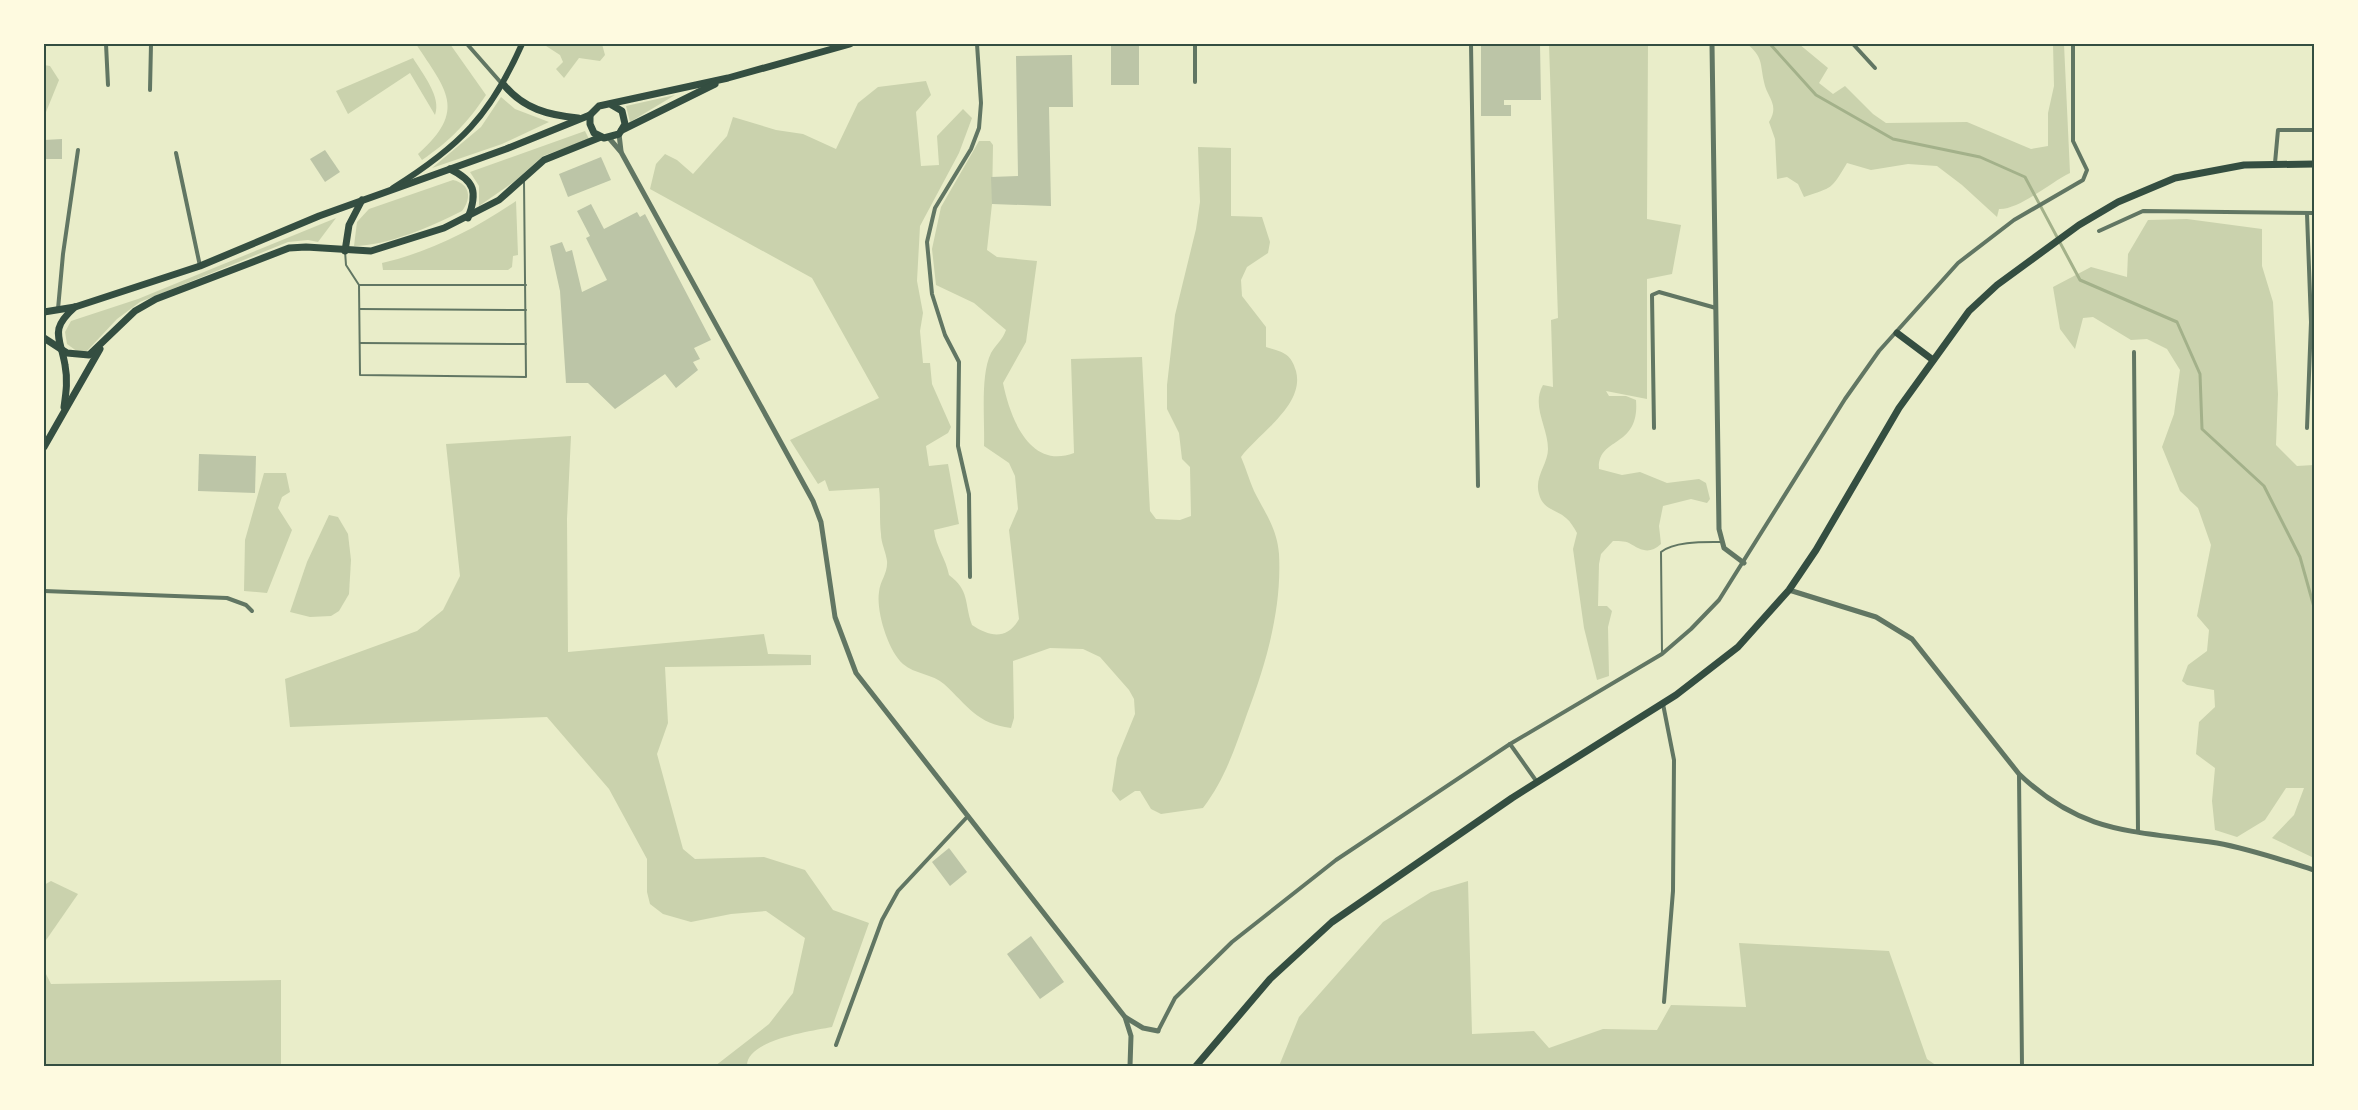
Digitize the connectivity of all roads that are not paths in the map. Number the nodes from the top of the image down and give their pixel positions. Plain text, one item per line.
1 (106, 44) edge
2 (151, 44) edge
3 (467, 44) edge
4 (522, 44) edge
5 (850, 44) edge
6 (977, 44) edge
7 (1195, 44) edge
8 (1471, 44) edge
9 (1712, 44) edge
10 (1853, 44) edge
11 (2073, 44) edge
12 (1875, 68) dead end
13 (728, 78) junction
14 (1195, 82) dead end
15 (108, 85) dead end
16 (504, 85) junction
17 (150, 90) dead end
18 (610, 104) junction
19 (590, 115) junction
20 (580, 118) junction
21 (2314, 130) edge
22 (620, 132) junction
23 (600, 137) junction
24 (609, 138) junction
25 (78, 150) dead end
26 (621, 152) junction
27 (176, 153) dead end
28 (2275, 163) junction
29 (2314, 164) edge
30 (450, 169) junction
31 (524, 180) junction
32 (387, 191) junction
33 (362, 200) junction
34 (2314, 213) edge
35 (2307, 214) junction
36 (468, 218) junction
37 (2099, 231) dead end
38 (345, 251) junction
39 (200, 266) junction
40 (359, 285) junction
41 (526, 285) junction
42 (75, 307) junction
43 (1716, 308) junction
44 (360, 309) junction
45 (58, 310) junction
46 (526, 310) junction
47 (44, 312) edge
48 (1897, 333) junction
49 (44, 338) edge
50 (360, 343) junction
51 (103, 344) junction
52 (526, 344) junction
53 (60, 350) junction
54 (2134, 352) dead end
55 (1933, 360) junction
56 (63, 413) junction
57 (1654, 428) dead end
58 (2307, 428) dead end
59 (44, 447) edge
60 (1478, 486) dead end
61 (1720, 542) junction
62 (1744, 563) junction
63 (970, 577) dead end
64 (1789, 590) junction
65 (44, 591) edge
66 (252, 612) dead end
67 (1662, 654) junction
68 (1663, 704) junction
69 (1510, 744) junction
70 (2019, 774) junction
71 (1538, 783) junction
72 (968, 816) junction
73 (2138, 832) junction
74 (2314, 870) edge
75 (1664, 1002) dead end
76 (1125, 1017) junction
77 (1158, 1031) joint
78 (836, 1045) dead end
79 (1130, 1066) edge
80 (1196, 1066) edge
81 (2022, 1066) edge

1 - 15 street
2 - 17 street
3 - 16 street
4 - 16 main road
5 - 13 main road
6 - 63 street
7 - 14 street
8 - 60 street
9 - 43 street
10 - 12 street
11 - 48 street
13 - 18 main road
13 - 22 main road
16 - 20 main road
16 - 32 main road
18 - 19 main road
18 - 22 main road
19 - 20 main road
19 - 23 main road
20 - 30 main road
21 - 28 street
22 - 24 main road
22 - 26 street
23 - 24 main road
23 - 31 main road
24 - 26 street
25 - 45 street
26 - 72 street
27 - 39 street
28 - 29 main road
28 - 55 main road
30 - 32 main road
30 - 36 main road
31 - 36 main road
31 - 41 lane
32 - 33 main road
33 - 38 main road
33 - 39 main road
34 - 35 street
35 - 37 street
35 - 58 street
36 - 38 main road
38 - 40 lane
38 - 51 main road
39 - 42 main road
40 - 41 lane
40 - 44 lane
41 - 46 lane
42 - 45 main road
42 - 53 main road
43 - 57 street
43 - 61 street
44 - 46 lane
44 - 50 lane
45 - 47 main road
46 - 52 lane
48 - 55 main road
48 - 62 street
49 - 53 main road
50 - 52 lane
50 - 52 lane
51 - 53 main road
51 - 56 main road
53 - 56 main road
54 - 73 street
55 - 64 main road
56 - 59 main road
61 - 62 street
61 - 67 lane
62 - 67 street
64 - 68 main road
64 - 70 street
65 - 66 street
67 - 69 street
68 - 71 main road
68 - 75 street
69 - 71 street
69 - 77 street
70 - 73 street
70 - 81 street
71 - 80 main road
72 - 76 street
72 - 78 street
73 - 74 street
76 - 77 street
76 - 79 street

